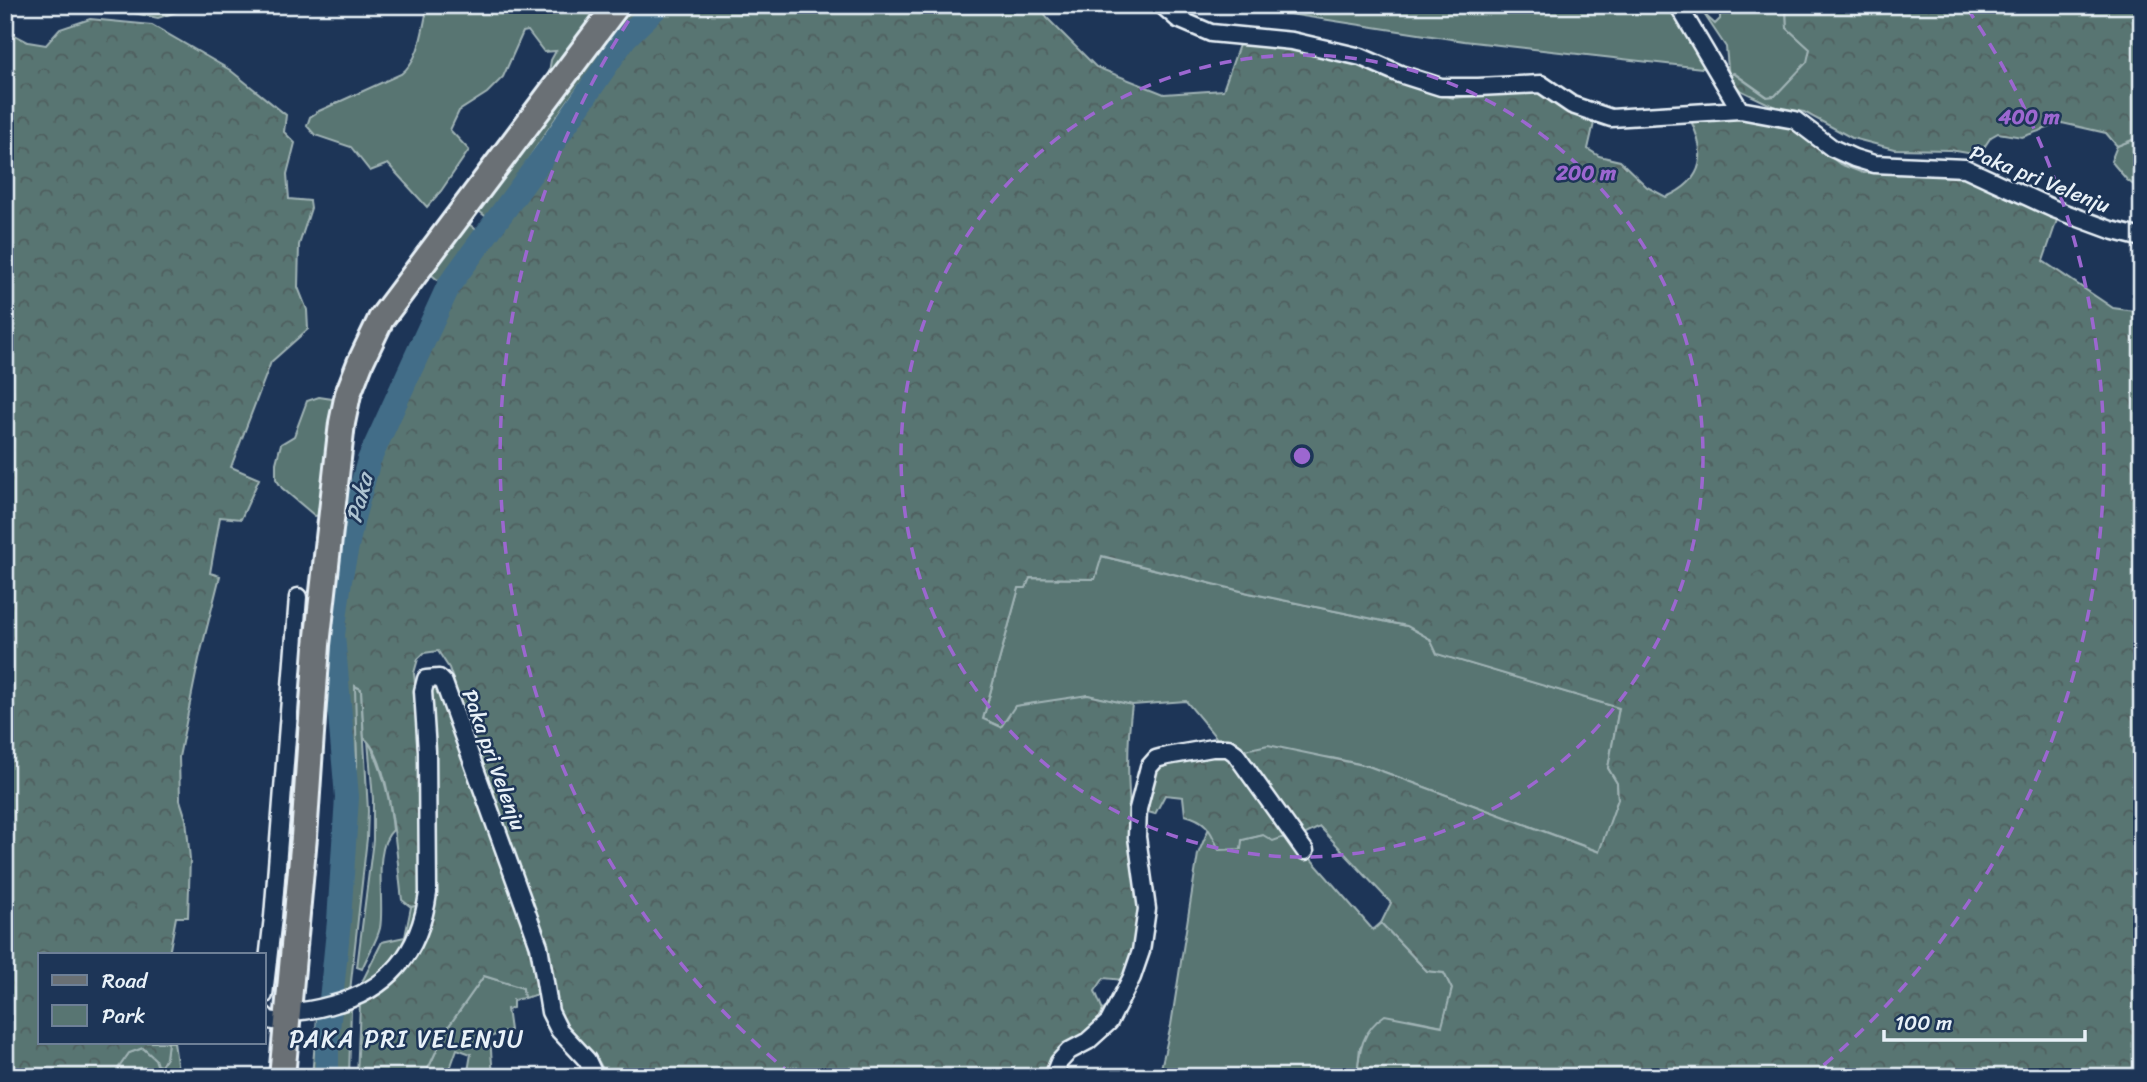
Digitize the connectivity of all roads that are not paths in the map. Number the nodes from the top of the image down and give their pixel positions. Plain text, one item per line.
1 (617, 5) edge
2 (1162, 5) edge
3 (1678, 5) edge
4 (1740, 110) junction
5 (2142, 239) edge
6 (298, 597) dead end
7 (1305, 851) dead end
8 (266, 978) edge
9 (280, 1017) edge
10 (282, 1077) edge
11 (595, 1077) edge
12 (1053, 1077) edge

1 - 9 main road
2 - 4 street, Paka pri Velenju
3 - 4 street
4 - 5 street, Paka pri Velenju
6 - 8 street
7 - 12 street
9 - 10 main road
9 - 11 street, Paka pri Velenju

